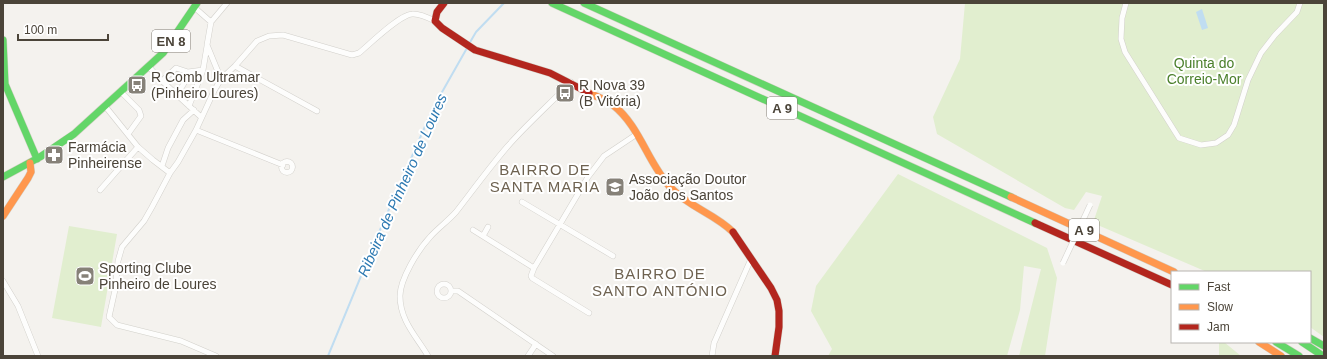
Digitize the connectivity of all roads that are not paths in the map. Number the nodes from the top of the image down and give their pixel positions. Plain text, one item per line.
1 (227, 3) edge
2 (444, 3) edge
3 (552, 3) edge
4 (584, 3) edge
5 (1126, 3) edge
6 (1300, 3) edge
7 (195, 5) edge
8 (435, 21) junction
9 (211, 22) junction
10 (3, 40) edge
11 (207, 45) junction
12 (4, 60) edge
13 (148, 66) junction
14 (235, 66) junction
15 (202, 71) junction
16 (188, 72) junction
17 (222, 79) junction
18 (162, 81) junction
19 (571, 82) junction
20 (120, 91) junction
21 (177, 94) junction
22 (105, 106) junction
23 (192, 108) junction
24 (317, 111) dead end
25 (201, 117) junction
26 (196, 130) junction
27 (128, 134) junction
28 (637, 134) junction
29 (138, 147) junction
30 (34, 161) junction
31 (283, 165) dead end
32 (162, 166) junction
33 (170, 172) junction
34 (3, 177) edge
35 (100, 190) dead end
36 (522, 202) dead end
37 (1090, 205) dead end
38 (3, 216) edge
39 (560, 224) junction
40 (488, 227) dead end
41 (472, 230) dead end
42 (483, 236) junction
43 (1068, 238) junction
44 (613, 256) dead end
45 (751, 259) junction
46 (1149, 260) junction
47 (1064, 263) dead end
48 (534, 268) junction
49 (1172, 271) edge
50 (1177, 271) edge
51 (3, 281) edge
52 (1171, 285) edge
53 (1171, 290) edge
54 (451, 291) dead end
55 (589, 312) dead end
56 (1311, 339) edge
57 (1261, 343) edge
58 (1278, 343) edge
59 (1304, 343) edge
60 (536, 344) junction
61 (1324, 346) edge
62 (38, 356) edge
63 (216, 356) edge
64 (428, 356) edge
65 (528, 356) edge
66 (553, 356) edge
67 (712, 356) edge
68 (775, 356) edge
69 (1281, 356) edge
70 (1299, 356) edge
71 (1323, 356) edge

1 - 9 street
2 - 8 main road
3 - 43 main road, A 9
4 - 46 main road, A 9
5 - 6 street
7 - 9 street
7 - 13 main road, EN 8
8 - 14 street
8 - 19 main road
9 - 11 street
10 - 12 main road
11 - 15 street
11 - 17 street
12 - 30 main road
13 - 18 street
13 - 20 main road, EN 8
14 - 17 street
14 - 24 street
15 - 16 street
15 - 23 street
16 - 18 street
16 - 21 street
17 - 25 street
18 - 21 street
19 - 28 main road
19 - 64 street
20 - 22 main road, EN 8
20 - 27 street
21 - 23 street
22 - 27 street
22 - 30 main road, EN 8
23 - 25 street
23 - 32 street
25 - 26 street
26 - 31 street
26 - 33 street
27 - 29 street
28 - 39 street
28 - 45 main road
29 - 32 street
29 - 35 street
30 - 34 main road, EN 8
30 - 38 main road
32 - 33 street
33 - 63 street
36 - 39 street
37 - 47 street, bridge
39 - 44 street
39 - 48 street
40 - 42 street
41 - 42 street
42 - 48 street
43 - 52 main road, A 9
43 - 53 main road
45 - 67 street
45 - 68 main road
46 - 49 main road, A 9
46 - 50 main road
48 - 55 street
51 - 62 street
54 - 60 street
56 - 61 main road
57 - 69 main road
58 - 70 main road
59 - 71 main road
60 - 65 street
60 - 66 street

